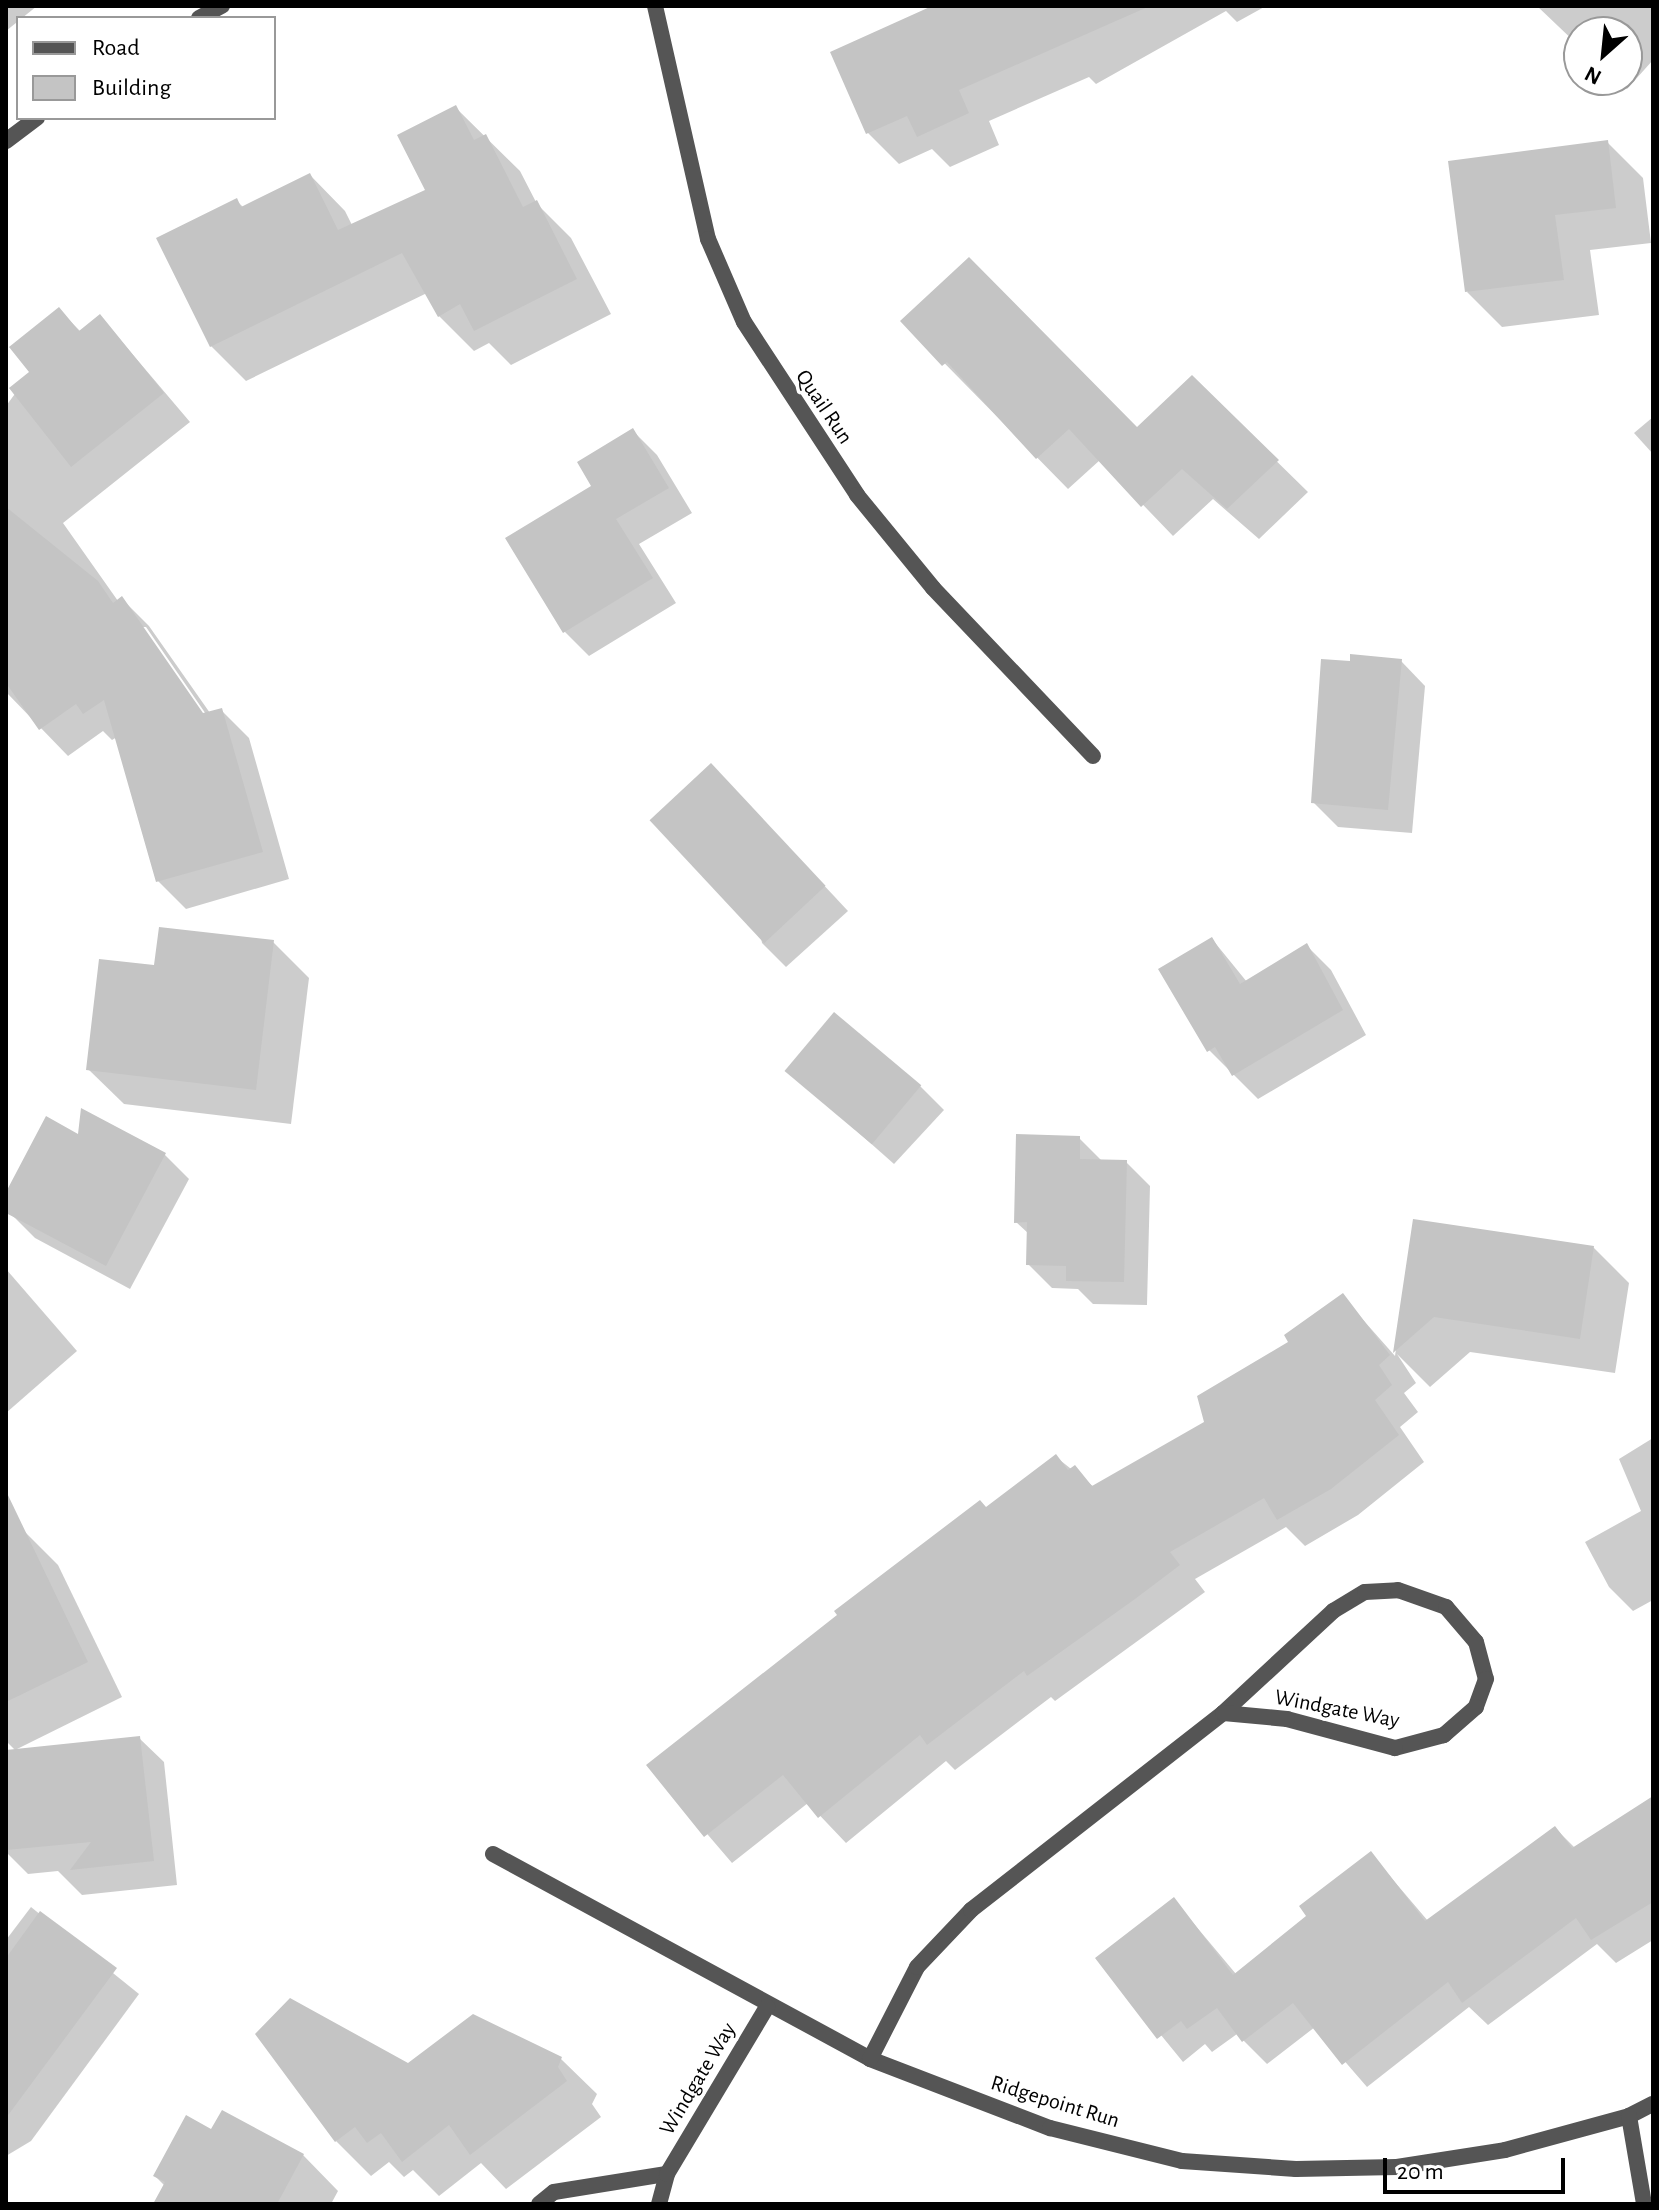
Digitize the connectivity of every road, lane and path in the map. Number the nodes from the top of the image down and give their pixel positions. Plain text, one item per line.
1 (222, 6) edge
2 (655, 6) edge
3 (203, 16) edge
4 (34, 120) edge
5 (6, 141) edge
6 (1093, 756) dead end
7 (1223, 1713) junction
8 (493, 1854) dead end
9 (767, 2007) junction
10 (870, 2059) junction
11 (1653, 2104) edge
12 (1629, 2116) junction
13 (667, 2174) junction
14 (539, 2204) edge
15 (659, 2204) edge
16 (1644, 2204) edge

1 - 3 street
2 - 6 street, Quail Run
4 - 5 street
7 - 7 street, Windgate Way
7 - 10 street, Windgate Way
8 - 9 street, Ridgepoint Run
9 - 10 street, Ridgepoint Run
9 - 13 street, Windgate Way
10 - 12 street, Ridgepoint Run
11 - 12 street, Ridgepoint Run
12 - 16 street
13 - 14 street
13 - 15 street, Windgate Way

